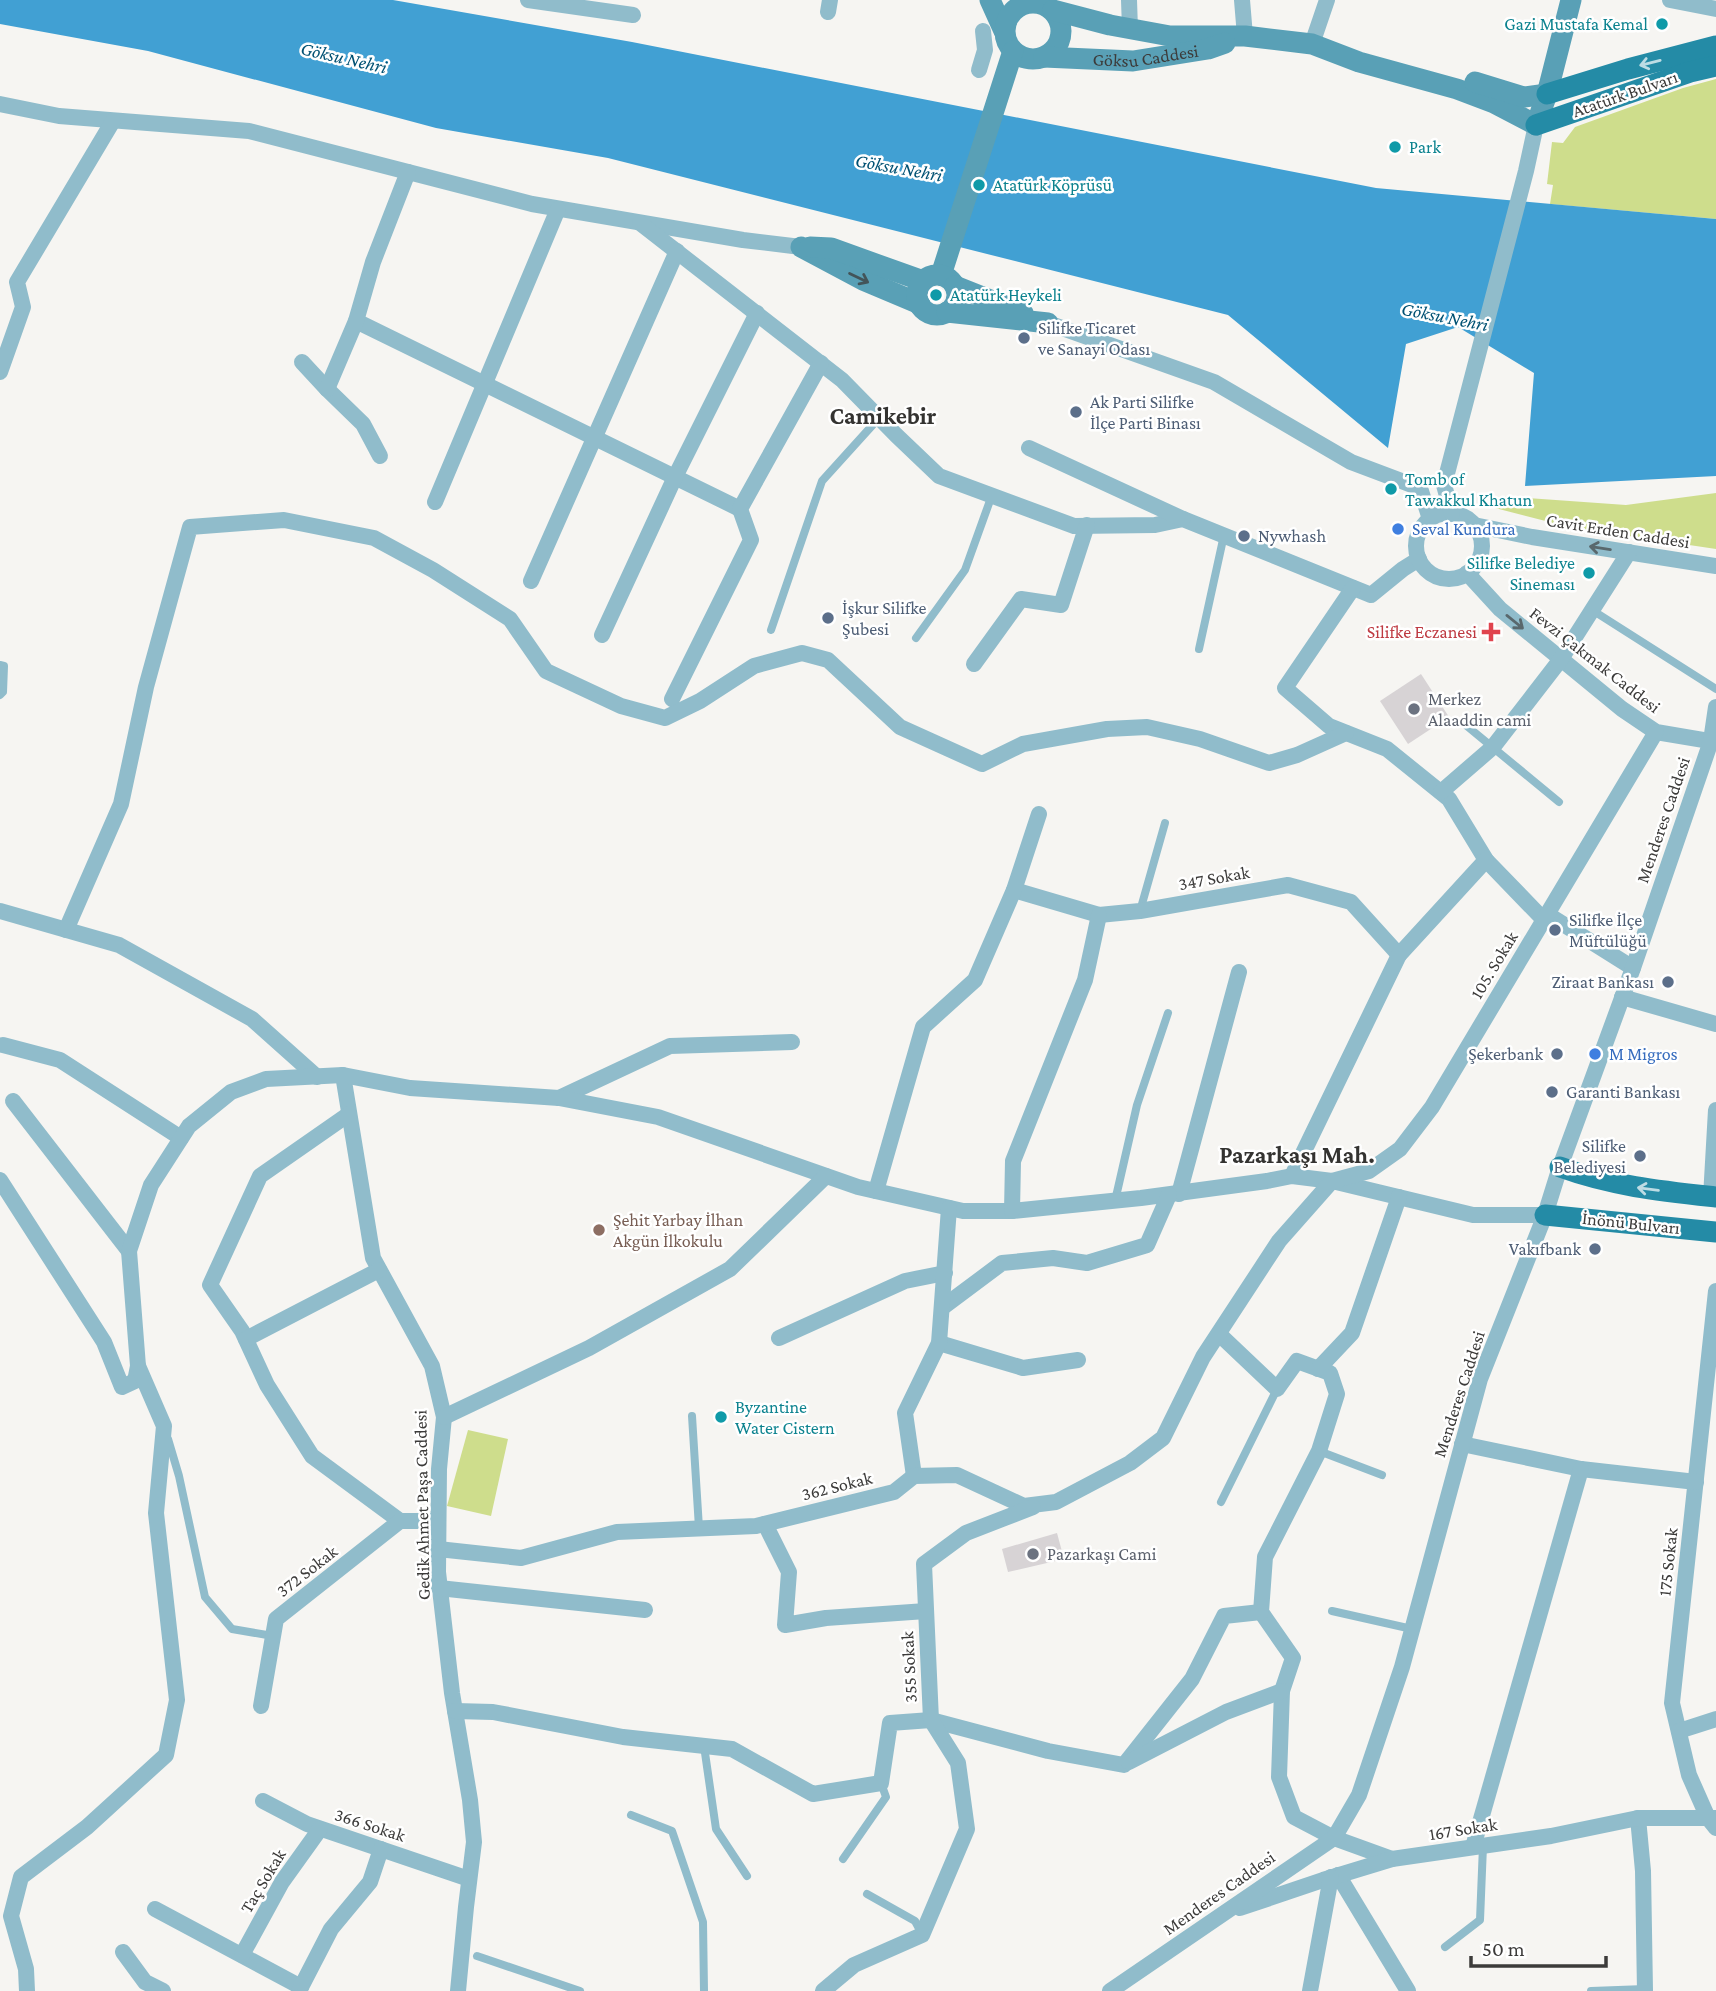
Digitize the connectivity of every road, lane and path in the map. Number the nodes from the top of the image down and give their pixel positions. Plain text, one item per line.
1 (528, 0) edge
2 (990, 0) edge
3 (1129, 0) edge
4 (1242, 0) edge
5 (1327, 0) edge
6 (1571, 0) edge
7 (1671, 0) edge
8 (1032, 1) edge
9 (1716, 9) edge
10 (1053, 10) junction
11 (633, 15) dead end
12 (1130, 29) junction
13 (993, 31) junction
14 (1245, 36) junction
15 (1312, 44) junction
16 (1716, 46) edge
17 (1013, 51) junction
18 (1044, 57) junction
19 (1359, 62) junction
20 (1716, 66) edge
21 (979, 70) dead end
22 (1547, 94) junction
23 (1, 107) edge
24 (113, 121) junction
25 (1536, 125) junction
26 (408, 172) junction
27 (558, 209) junction
28 (640, 223) junction
29 (801, 247) junction
30 (677, 251) junction
31 (940, 281) junction
32 (17, 282) junction
33 (0, 283) edge
34 (920, 304) junction
35 (947, 312) junction
36 (757, 313) junction
37 (356, 321) junction
38 (1048, 323) junction
39 (302, 362) dead end
40 (821, 363) junction
41 (0, 372) edge
42 (485, 383) junction
43 (327, 389) junction
44 (879, 418) junction
45 (594, 437) junction
46 (1029, 448) dead end
47 (380, 456) dead end
48 (675, 477) junction
49 (992, 495) junction
50 (435, 502) dead end
51 (740, 509) junction
52 (1452, 514) junction
53 (1183, 519) junction
54 (1430, 520) junction
55 (1474, 525) junction
56 (1087, 526) junction
57 (1224, 535) junction
58 (1629, 552) junction
59 (1419, 559) junction
60 (1716, 566) edge
61 (1467, 573) junction
62 (531, 581) dead end
63 (1353, 588) junction
64 (1592, 610) junction
65 (771, 630) dead end
66 (602, 635) dead end
67 (916, 638) dead end
68 (1199, 649) dead end
69 (1561, 659) junction
70 (974, 664) dead end
71 (0, 665) edge
72 (1716, 690) edge
73 (0, 695) edge
74 (672, 699) dead end
75 (1716, 707) edge
76 (1462, 722) dead end
77 (1656, 732) junction
78 (1346, 733) junction
79 (1713, 741) edge
80 (1493, 747) junction
81 (1441, 792) junction
82 (1559, 802) dead end
83 (1039, 814) dead end
84 (1165, 823) dead end
85 (1486, 860) junction
86 (1014, 890) junction
87 (0, 911) edge
88 (1140, 911) junction
89 (1099, 915) junction
90 (1545, 917) junction
91 (66, 930) junction
92 (1399, 955) junction
93 (1633, 968) junction
94 (1239, 972) dead end
95 (1622, 998) junction
96 (1168, 1013) dead end
97 (1716, 1024) edge
98 (792, 1042) dead end
99 (3, 1045) dead end
100 (343, 1075) junction
101 (317, 1077) junction
102 (559, 1098) junction
103 (13, 1101) dead end
104 (1716, 1110) edge
105 (349, 1114) junction
106 (181, 1138) junction
107 (1560, 1167) junction
108 (825, 1176) junction
109 (1292, 1176) junction
110 (0, 1180) edge
111 (1332, 1181) junction
112 (876, 1191) junction
113 (1174, 1194) junction
114 (1399, 1197) junction
115 (1714, 1197) edge
116 (1115, 1201) junction
117 (949, 1208) junction
118 (1012, 1211) junction
119 (1545, 1215) junction
120 (1716, 1232) edge
121 (129, 1251) junction
122 (380, 1270) junction
123 (945, 1273) junction
124 (1716, 1291) edge
125 (943, 1307) junction
126 (1219, 1334) junction
127 (779, 1338) dead end
128 (246, 1339) junction
129 (939, 1343) junction
130 (1078, 1360) dead end
131 (138, 1366) junction
132 (1318, 1369) junction
133 (1277, 1389) junction
134 (692, 1416) dead end
135 (444, 1417) junction
136 (164, 1426) junction
137 (1462, 1444) junction
138 (1319, 1451) junction
139 (1581, 1469) junction
140 (1382, 1475) dead end
141 (914, 1476) junction
142 (1696, 1482) junction
143 (1221, 1502) dead end
144 (1038, 1504) junction
145 (400, 1521) junction
146 (438, 1521) junction
147 (765, 1524) junction
148 (699, 1528) junction
149 (438, 1549) junction
150 (439, 1588) junction
151 (645, 1610) dead end
152 (926, 1611) junction
153 (1332, 1611) dead end
154 (1261, 1612) junction
155 (1412, 1629) junction
156 (274, 1636) junction
157 (1282, 1691) junction
158 (261, 1706) dead end
159 (455, 1711) junction
160 (931, 1720) junction
161 (1716, 1720) edge
162 (1679, 1731) junction
163 (704, 1746) junction
164 (1124, 1765) junction
165 (881, 1783) junction
166 (263, 1801) dead end
167 (631, 1815) dead end
168 (1638, 1818) junction
169 (1713, 1821) edge
170 (320, 1829) junction
171 (1334, 1838) junction
172 (1478, 1847) junction
173 (381, 1849) junction
174 (843, 1859) dead end
175 (1392, 1859) junction
176 (747, 1876) dead end
177 (1335, 1876) junction
178 (469, 1878) junction
179 (867, 1894) dead end
180 (155, 1909) dead end
181 (1222, 1914) junction
182 (922, 1935) junction
183 (1444, 1947) dead end
184 (123, 1952) dead end
185 (242, 1955) junction
186 (477, 1956) dead end
187 (300, 1989) edge
188 (1645, 1990) edge
189 (27, 1991) edge
190 (163, 1991) edge
191 (458, 1991) edge
192 (580, 1991) edge
193 (704, 1991) edge
194 (822, 1991) edge
195 (1110, 1991) edge
196 (1310, 1991) edge
197 (1408, 1991) edge
198 (1591, 1991) edge

1 - 11 street
2 - 13 main road
3 - 12 street
4 - 14 street
5 - 15 street
6 - 22 main road
7 - 9 street
8 - 10 main road
8 - 13 main road
10 - 12 main road, Göksu Caddesi
10 - 18 main road
12 - 14 main road, Göksu Caddesi
13 - 17 main road
13 - 21 street
14 - 15 main road, Göksu Caddesi
14 - 18 main road, Göksu Caddesi
15 - 19 main road, Göksu Caddesi
16 -> 22 main road, Atatürk Bulvarı
17 - 18 main road
17 - 31 main road
19 - 22 main road, Göksu Caddesi
19 - 25 main road, Göksu Caddesi
20 - 25 main road, Atatürk Bulvarı
22 - 25 main road
23 - 24 street
24 - 26 street
24 - 32 street
25 - 52 street
26 - 27 street
26 - 37 street
27 - 28 street
27 - 42 street
28 - 29 street
28 - 30 street
29 - 31 main road
29 -> 34 main road
30 - 36 street
30 - 45 street
31 - 34 main road
31 - 35 main road
31 - 38 main road
32 - 33 street
32 - 41 street
34 - 35 main road
35 - 38 main road
36 - 40 street
36 - 48 street
37 - 42 street
37 - 43 street
38 - 54 street
39 - 43 street
40 - 44 street
40 - 51 street
42 - 45 street
42 - 50 street
43 - 47 street
44 - 49 street
44 - 65 lane
45 - 48 street
45 - 62 street
46 - 53 street
48 - 51 street
48 - 66 street
49 - 56 street
49 - 67 lane
51 - 74 street
52 - 54 street
52 - 55 street
53 - 56 street
53 - 57 street
54 - 59 street
58 -> 55 street, Cavit Erden Caddesi
55 - 61 street
56 - 70 street
57 - 63 street
57 - 68 lane
58 - 60 street, Cavit Erden Caddesi
58 - 64 street
59 - 61 street
59 - 63 street
61 -> 69 street, Fevzi Çakmak Caddesi
63 - 78 street
64 - 69 street
64 - 72 lane
69 - 77 street, Fevzi Çakmak Caddesi
69 - 80 street
71 - 73 lane
75 - 79 street, Menderes Caddesi
76 - 80 lane
77 - 79 street, Fevzi Çakmak Caddesi
77 - 90 street, 105. Sokak
78 - 81 street
78 - 91 street
79 - 93 street, Menderes Caddesi
80 - 81 street
80 - 82 lane
81 - 85 street
83 - 86 street
84 - 88 lane
85 - 90 street
85 - 92 street
86 - 89 street, 347 Sokak
86 - 112 street
87 - 91 street
88 - 89 street, 347 Sokak
88 - 92 street, 347 Sokak
89 - 118 street
90 - 93 street
90 - 111 street, 105. Sokak
91 - 101 street
92 - 109 street
93 - 95 street, Menderes Caddesi
94 - 113 street
95 - 97 street
95 - 107 street, Menderes Caddesi
96 - 116 lane
98 - 102 street
99 - 106 street
100 - 101 street
100 - 102 street
100 - 105 street, Gedik Ahmet Paşa Caddesi
101 - 106 street
102 - 108 street
103 - 121 street
104 - 115 street
105 - 122 street, Gedik Ahmet Paşa Caddesi
105 - 128 street
106 - 121 street
115 -> 107 main road, İnönü Bulvarı
107 - 119 street, Menderes Caddesi
108 - 112 street
108 - 135 street
109 - 111 street
109 - 113 street
110 - 131 street
111 - 114 street
111 - 126 street
112 - 117 street
113 - 116 street
113 - 125 street
114 - 119 street
114 - 132 street
116 - 118 street
117 - 118 street
117 - 123 street
119 - 120 main road, İnönü Bulvarı
119 - 137 street, Menderes Caddesi
121 - 131 street
122 - 128 street
122 - 135 street, Gedik Ahmet Paşa Caddesi
123 - 125 street
123 - 127 street
124 - 142 street, 175 Sokak
125 - 129 street
126 - 133 street
126 - 144 street
128 - 145 street
129 - 130 street
129 - 141 street
131 - 136 street
132 - 133 street
132 - 138 street
133 - 143 lane
134 - 148 lane
135 - 146 street, Gedik Ahmet Paşa Caddesi
136 - 156 lane
136 - 189 street
137 - 139 street
137 - 155 street, Menderes Caddesi
138 - 140 lane
138 - 154 street
139 - 142 street
139 - 172 street
141 - 144 street
141 - 147 street, 362 Sokak
142 - 162 street, 175 Sokak
144 - 152 street, 355 Sokak
145 - 146 street
145 - 156 street, 372 Sokak
146 - 149 street, Gedik Ahmet Paşa Caddesi
147 - 148 street, 362 Sokak
147 - 152 street
148 - 149 street, 362 Sokak
149 - 150 street, Gedik Ahmet Paşa Caddesi
150 - 151 street
150 - 159 street, Gedik Ahmet Paşa Caddesi
152 - 160 street, 355 Sokak
153 - 155 lane
154 - 157 street
154 - 164 street
155 - 171 street, Menderes Caddesi
156 - 158 street, 372 Sokak
157 - 164 street
157 - 171 street
159 - 163 street
159 - 178 street, Gedik Ahmet Paşa Caddesi
160 - 164 street
160 - 165 street
160 - 182 street, 355 Sokak
161 - 162 street
162 - 169 street, 175 Sokak
163 - 165 street
163 - 176 lane
165 - 174 lane
166 - 170 street, 366 Sokak
167 - 193 lane
168 - 169 street, 167 Sokak
168 - 172 street, 167 Sokak
168 - 188 street
170 - 173 street, 366 Sokak
170 - 185 street, Taç Sokak
171 - 175 street
171 - 181 street, Menderes Caddesi
172 - 175 street, 167 Sokak
172 - 183 lane
173 - 178 street, 366 Sokak
173 - 187 street
175 - 177 street, 167 Sokak
177 - 181 street, 167 Sokak
177 - 196 street
177 - 197 street
178 - 191 street, Gedik Ahmet Paşa Caddesi
179 - 182 lane
180 - 185 street
181 - 195 street, Menderes Caddesi
182 - 194 street
184 - 190 street
185 - 187 street
186 - 192 lane
188 - 198 lane

